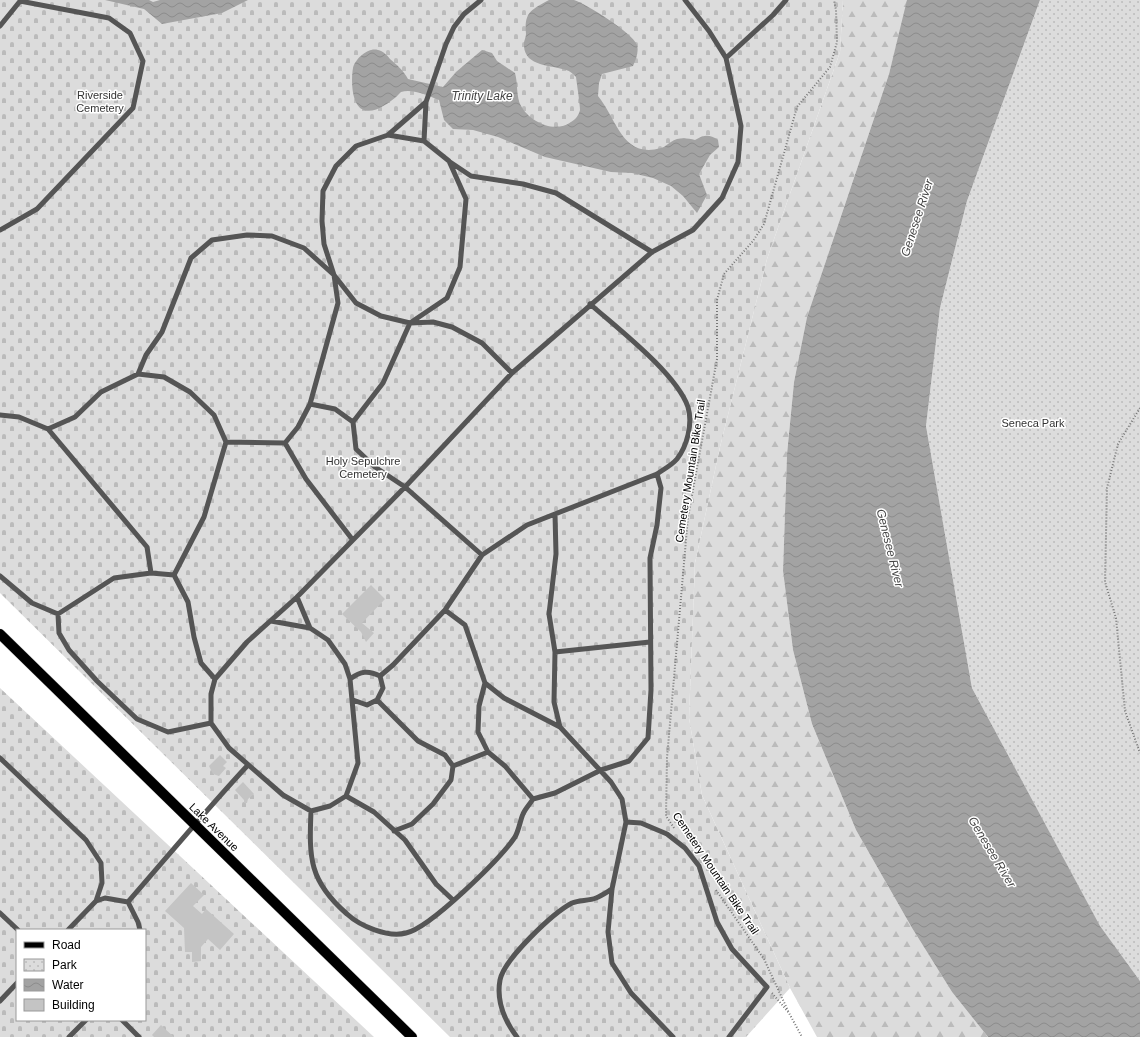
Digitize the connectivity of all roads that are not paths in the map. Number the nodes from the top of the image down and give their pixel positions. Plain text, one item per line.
1 (481, 0) edge
2 (685, 0) edge
3 (786, 0) edge
4 (20, 1) edge
5 (0, 26) edge
6 (726, 58) junction
7 (426, 102) junction
8 (388, 135) junction
9 (424, 141) junction
10 (449, 161) junction
11 (0, 230) edge
12 (652, 252) junction
13 (334, 275) junction
14 (590, 304) junction
15 (410, 323) junction
16 (512, 372) junction
17 (138, 374) junction
18 (310, 404) junction
19 (0, 415) edge
20 (353, 422) junction
21 (48, 429) junction
22 (226, 442) junction
23 (285, 443) junction
24 (658, 474) junction
25 (404, 487) junction
26 (555, 514) junction
27 (352, 539) junction
28 (482, 555) junction
29 (151, 573) junction
30 (174, 575) junction
31 (0, 576) edge
32 (297, 597) junction
33 (445, 610) junction
34 (58, 614) junction
35 (271, 621) junction
36 (310, 628) junction
37 (0, 634) edge
38 (650, 642) junction
39 (555, 652) junction
40 (380, 676) junction
41 (215, 679) junction
42 (350, 679) junction
43 (485, 683) junction
44 (353, 700) junction
45 (377, 700) junction
46 (211, 723) junction
47 (560, 727) junction
48 (488, 752) junction
49 (0, 758) edge
50 (248, 765) junction
51 (453, 766) junction
52 (601, 770) junction
53 (346, 796) junction
54 (533, 799) junction
55 (311, 811) junction
56 (626, 822) junction
57 (196, 825) junction
58 (394, 830) junction
59 (612, 889) junction
60 (453, 900) junction
61 (96, 901) junction
62 (128, 902) junction
63 (0, 913) edge
64 (17, 929) edge
65 (69, 929) edge
66 (140, 929) edge
67 (16, 984) edge
68 (0, 1001) edge
69 (85, 1021) edge
70 (123, 1021) edge
71 (69, 1037) edge
72 (139, 1037) edge
73 (412, 1037) edge
74 (517, 1037) edge
75 (673, 1037) edge
76 (729, 1037) edge

1 - 7 lane
2 - 6 lane
3 - 6 lane
4 - 5 lane
4 - 11 lane
6 - 12 lane
7 - 8 lane
7 - 9 lane
8 - 9 lane
8 - 13 lane
9 - 10 lane
10 - 12 lane
10 - 15 lane
12 - 14 lane
13 - 15 lane
13 - 17 lane
13 - 18 lane
14 - 16 lane
14 - 24 lane
15 - 16 lane
15 - 20 lane
16 - 25 lane
17 - 21 lane
17 - 22 lane
18 - 20 lane
18 - 23 lane
19 - 21 lane
20 - 25 lane
21 - 29 lane
22 - 23 lane
22 - 30 lane
23 - 27 lane
24 - 26 lane
24 - 38 lane
25 - 27 lane
25 - 28 lane
26 - 28 lane
26 - 39 lane
27 - 32 lane
28 - 33 lane
29 - 30 lane
29 - 34 lane
30 - 41 lane
31 - 34 lane
32 - 35 lane
32 - 36 lane
33 - 40 lane
33 - 43 lane
34 - 46 lane
35 - 36 lane
35 - 41 lane
36 - 42 lane
37 - 57 main road, Lake Avenue
38 - 39 lane
38 - 52 lane
39 - 47 lane
40 - 42 lane
40 - 45 lane
41 - 46 lane
42 - 44 lane
43 - 47 lane
43 - 48 lane
44 - 45 lane
44 - 53 lane
45 - 51 lane
46 - 50 lane
47 - 52 lane
48 - 51 lane
48 - 54 lane
49 - 61 lane
50 - 55 lane
50 - 57 lane
51 - 58 lane
52 - 54 lane
52 - 56 lane
53 - 55 lane
53 - 58 lane
54 - 60 lane
55 - 60 lane
56 - 59 lane
56 - 76 lane
57 - 62 lane
57 - 73 main road, Lake Avenue
58 - 60 lane
59 - 74 lane
59 - 75 lane
61 - 62 lane
61 - 65 lane
62 - 66 lane
63 - 64 lane
67 - 68 lane
69 - 71 lane
70 - 72 lane

